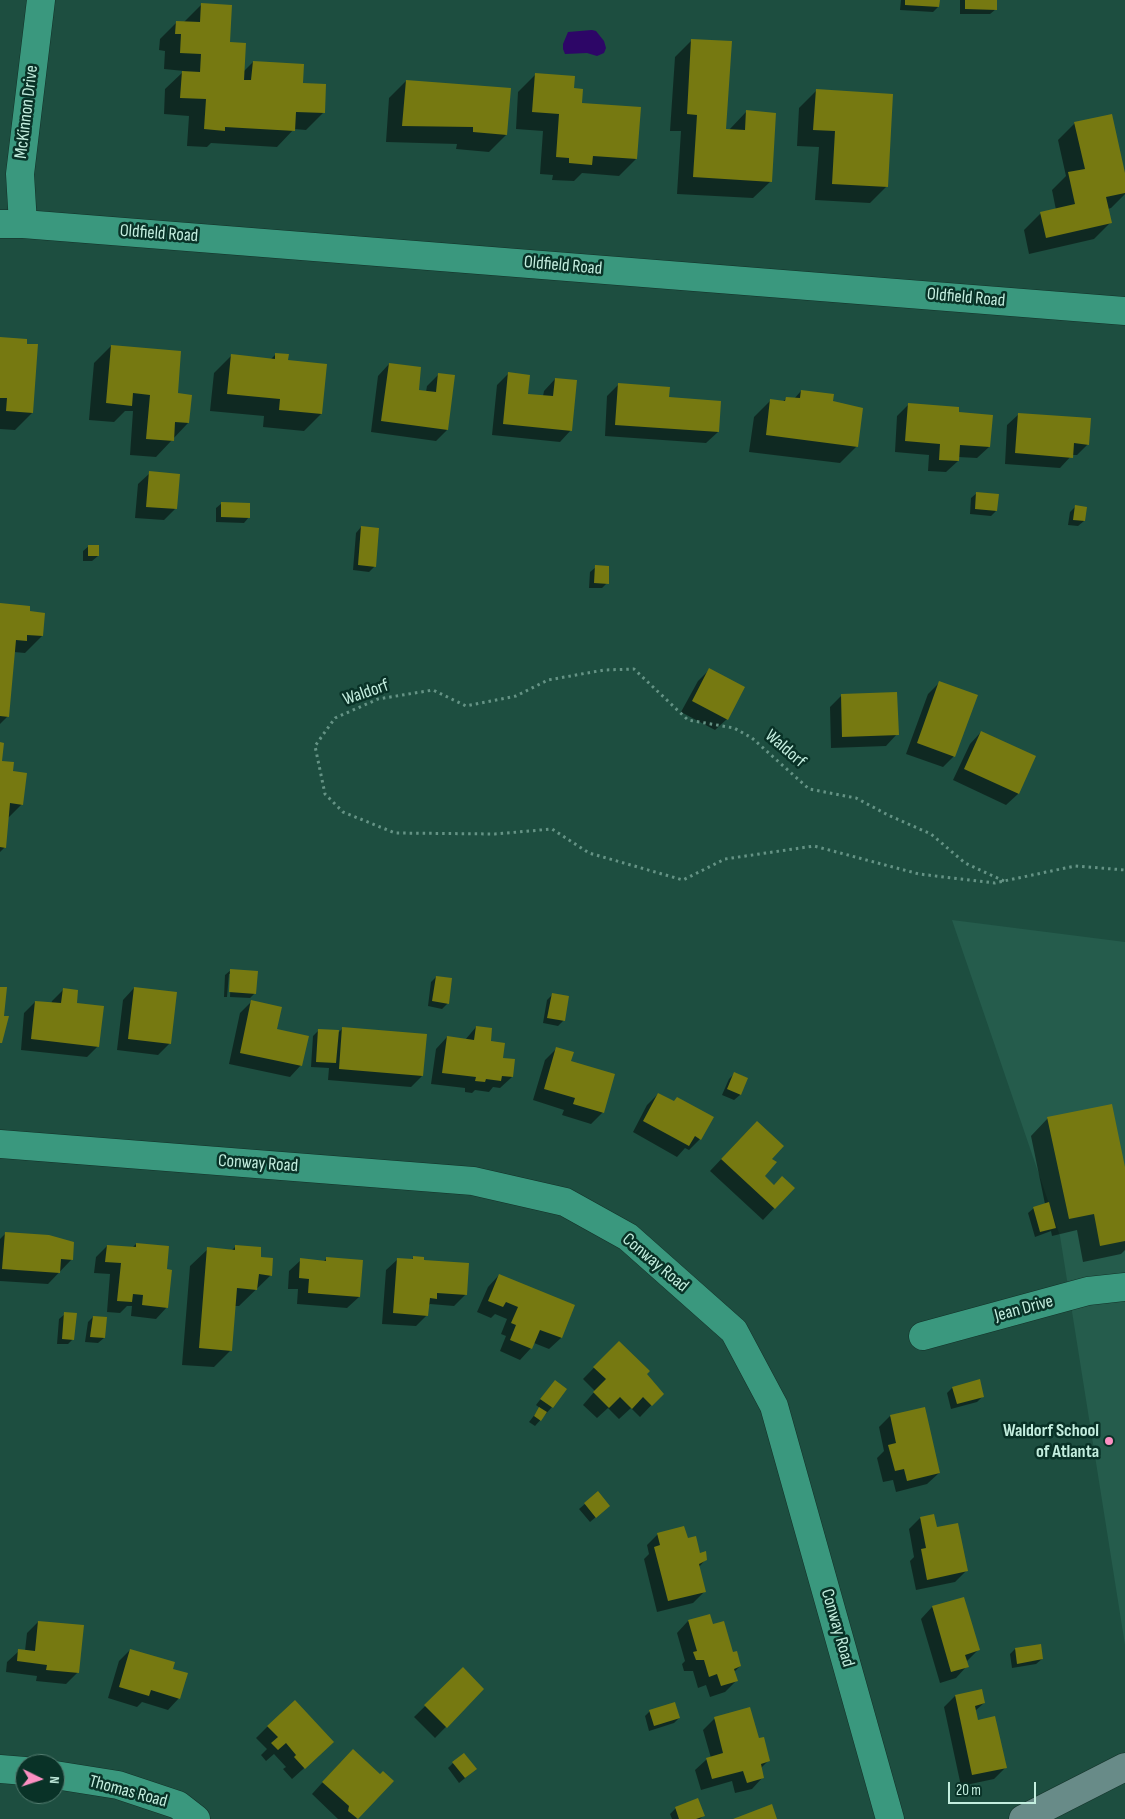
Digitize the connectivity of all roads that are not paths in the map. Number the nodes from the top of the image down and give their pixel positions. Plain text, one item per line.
1 (42, 0) edge
2 (11, 224) edge
3 (1125, 311) edge
4 (0, 1144) edge
5 (1125, 1287) edge
6 (924, 1336) dead end
7 (0, 1768) edge
8 (15, 1769) edge
9 (1124, 1769) edge
10 (65, 1776) edge
11 (196, 1819) edge
12 (890, 1819) edge
13 (1023, 1819) edge

1 - 2 street, McKinnon Drive
2 - 3 street, Oldfield Road
4 - 12 street, Conway Road
5 - 6 street, Jean Drive
7 - 8 street
9 - 13 main road
10 - 11 street, Thomas Road

